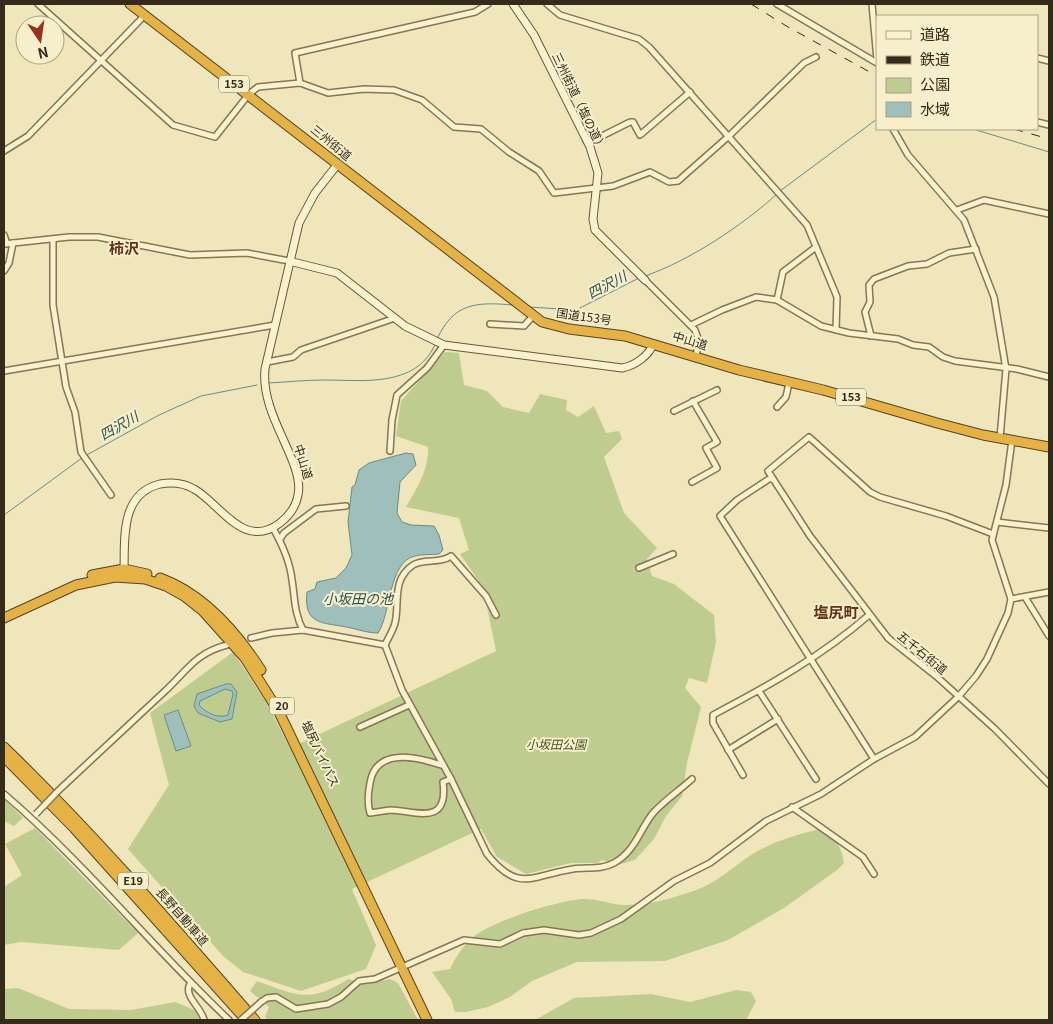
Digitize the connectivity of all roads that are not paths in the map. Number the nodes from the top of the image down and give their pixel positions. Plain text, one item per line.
1 (38, 4) edge
2 (130, 4) edge
3 (488, 4) edge
4 (513, 4) edge
5 (547, 4) edge
6 (777, 4) edge
7 (872, 4) edge
8 (145, 16) junction
9 (875, 25) edge
10 (876, 44) edge
11 (816, 57) dead end
12 (876, 61) edge
13 (102, 62) junction
14 (300, 83) junction
15 (690, 92) junction
16 (248, 94) junction
17 (894, 130) edge
18 (729, 136) junction
19 (586, 140) junction
20 (4, 152) edge
21 (338, 165) junction
22 (596, 188) junction
23 (957, 210) junction
24 (1049, 214) edge
25 (4, 234) edge
26 (53, 239) junction
27 (8, 244) edge
28 (816, 246) junction
29 (976, 249) junction
30 (289, 261) junction
31 (4, 271) edge
32 (642, 277) joint
33 (777, 300) junction
34 (517, 303) joint
35 (531, 314) junction
36 (395, 318) junction
37 (490, 324) dead end
38 (275, 325) junction
39 (691, 325) junction
40 (836, 330) junction
41 (871, 336) junction
42 (439, 343) junction
43 (653, 344) junction
44 (696, 356) junction
45 (62, 361) junction
46 (266, 362) junction
47 (1006, 369) junction
48 (4, 371) edge
49 (1049, 377) edge
50 (789, 383) junction
51 (717, 390) dead end
52 (693, 401) junction
53 (777, 407) dead end
54 (674, 411) dead end
55 (1000, 438) junction
56 (1012, 440) junction
57 (1049, 447) edge
58 (390, 451) dead end
59 (772, 479) junction
60 (692, 482) dead end
61 (111, 495) dead end
62 (346, 506) dead end
63 (997, 522) junction
64 (273, 528) junction
65 (1049, 528) edge
66 (993, 534) junction
67 (280, 539) junction
68 (673, 554) dead end
69 (639, 568) dead end
70 (124, 573) junction
71 (1049, 592) edge
72 (1025, 597) junction
73 (1011, 599) junction
74 (869, 615) junction
75 (496, 616) dead end
76 (4, 618) edge
77 (303, 630) junction
78 (1049, 636) edge
79 (251, 638) dead end
80 (227, 645) dead end
81 (385, 645) junction
82 (809, 659) junction
83 (759, 691) junction
84 (958, 697) junction
85 (409, 705) junction
86 (705, 718) dead end
87 (713, 719) junction
88 (778, 719) junction
89 (360, 727) dead end
90 (4, 747) edge
91 (728, 750) junction
92 (4, 757) edge
93 (874, 759) junction
94 (441, 764) junction
95 (743, 775) dead end
96 (451, 779) junction
97 (692, 779) dead end
98 (816, 779) dead end
99 (1049, 784) edge
100 (4, 794) edge
101 (792, 807) junction
102 (33, 816) junction
103 (874, 874) dead end
104 (402, 967) junction
105 (190, 984) junction
106 (204, 1020) edge
107 (229, 1020) edge
108 (241, 1020) edge
109 (246, 1020) edge
110 (255, 1020) edge
111 (427, 1020) edge

1 - 13 street
2 - 8 highway, 三州街道 / 153
3 - 14 street
4 - 19 street, 三州街道（塩の道）
5 - 15 street
6 - 12 street
7 - 9 street
8 - 13 street
8 - 16 highway, 三州街道 / 153
9 - 10 street
11 - 18 street
13 - 16 street
13 - 20 street
14 - 16 street
14 - 22 street
15 - 18 street
15 - 19 street
16 - 21 highway, 三州街道 / 153
17 - 23 street
18 - 22 street
18 - 28 street
19 - 22 street, 三州街道（塩の道）
21 - 30 street
21 - 34 highway, 三州街道 / 153
22 - 32 street, 三州街道（塩の道）
23 - 24 street
23 - 29 street
25 - 27 street
26 - 27 street, 中山道
26 - 30 street, 中山道
26 - 45 street
27 - 31 street
28 - 33 street
28 - 40 street
29 - 41 street
29 - 47 street
30 - 36 street, 中山道
30 - 38 street, 中山道
32 - 39 street, 三州街道（塩の道）
33 - 39 street
33 - 40 street
34 - 35 highway, 国道153号 / 153
35 - 37 street
35 - 43 highway, 国道153号 / 153
36 - 42 street, 中山道
36 - 46 street
38 - 45 street
38 - 46 street, 中山道
39 - 44 street
40 - 41 street
41 - 47 street
42 - 43 street, 中山道
42 - 58 street
43 - 44 highway, 中山道 / 153
44 - 50 highway, 中山道 / 153
45 - 48 street
45 - 61 street
46 - 64 street, 中山道
47 - 49 street
47 - 55 street
50 - 53 street
50 - 55 highway, 中山道 / 153
51 - 52 street
52 - 54 street
52 - 60 street
55 - 56 highway, 中山道 / 153
56 - 57 highway, 中山道 / 153
56 - 63 street
59 - 66 street, 五千石街道
59 - 74 street, 五千石街道
59 - 82 street
62 - 67 street
63 - 65 street
63 - 66 street
64 - 67 street
64 - 70 street
66 - 73 street
67 - 77 street
68 - 69 street
70 - 76 highway, 20
70 - 104 highway, 塩尻バイパス / 20
71 - 72 street
72 - 73 street
72 - 78 street
73 - 84 street
74 - 82 street
74 - 84 street, 五千石街道
75 - 81 street
77 - 79 street
77 - 81 street
80 - 102 street, bridge
81 - 85 street
82 - 83 street
82 - 93 street
83 - 87 street
83 - 88 street
84 - 93 street
84 - 99 street, 五千石街道
85 - 89 street
85 - 94 street
86 - 87 street
87 - 91 street
88 - 91 street
88 - 98 street
90 - 110 highway, 長野自動車道 / E19
91 - 95 street
92 - 109 highway, 長野自動車道 / E19
93 - 101 street
94 - 96 street
94 - 96 street
96 - 97 street
100 - 102 street
101 - 103 street
101 - 104 street
102 - 105 street
104 - 108 street, bridge
104 - 111 highway, 塩尻バイパス / 20
105 - 106 street
105 - 107 street

